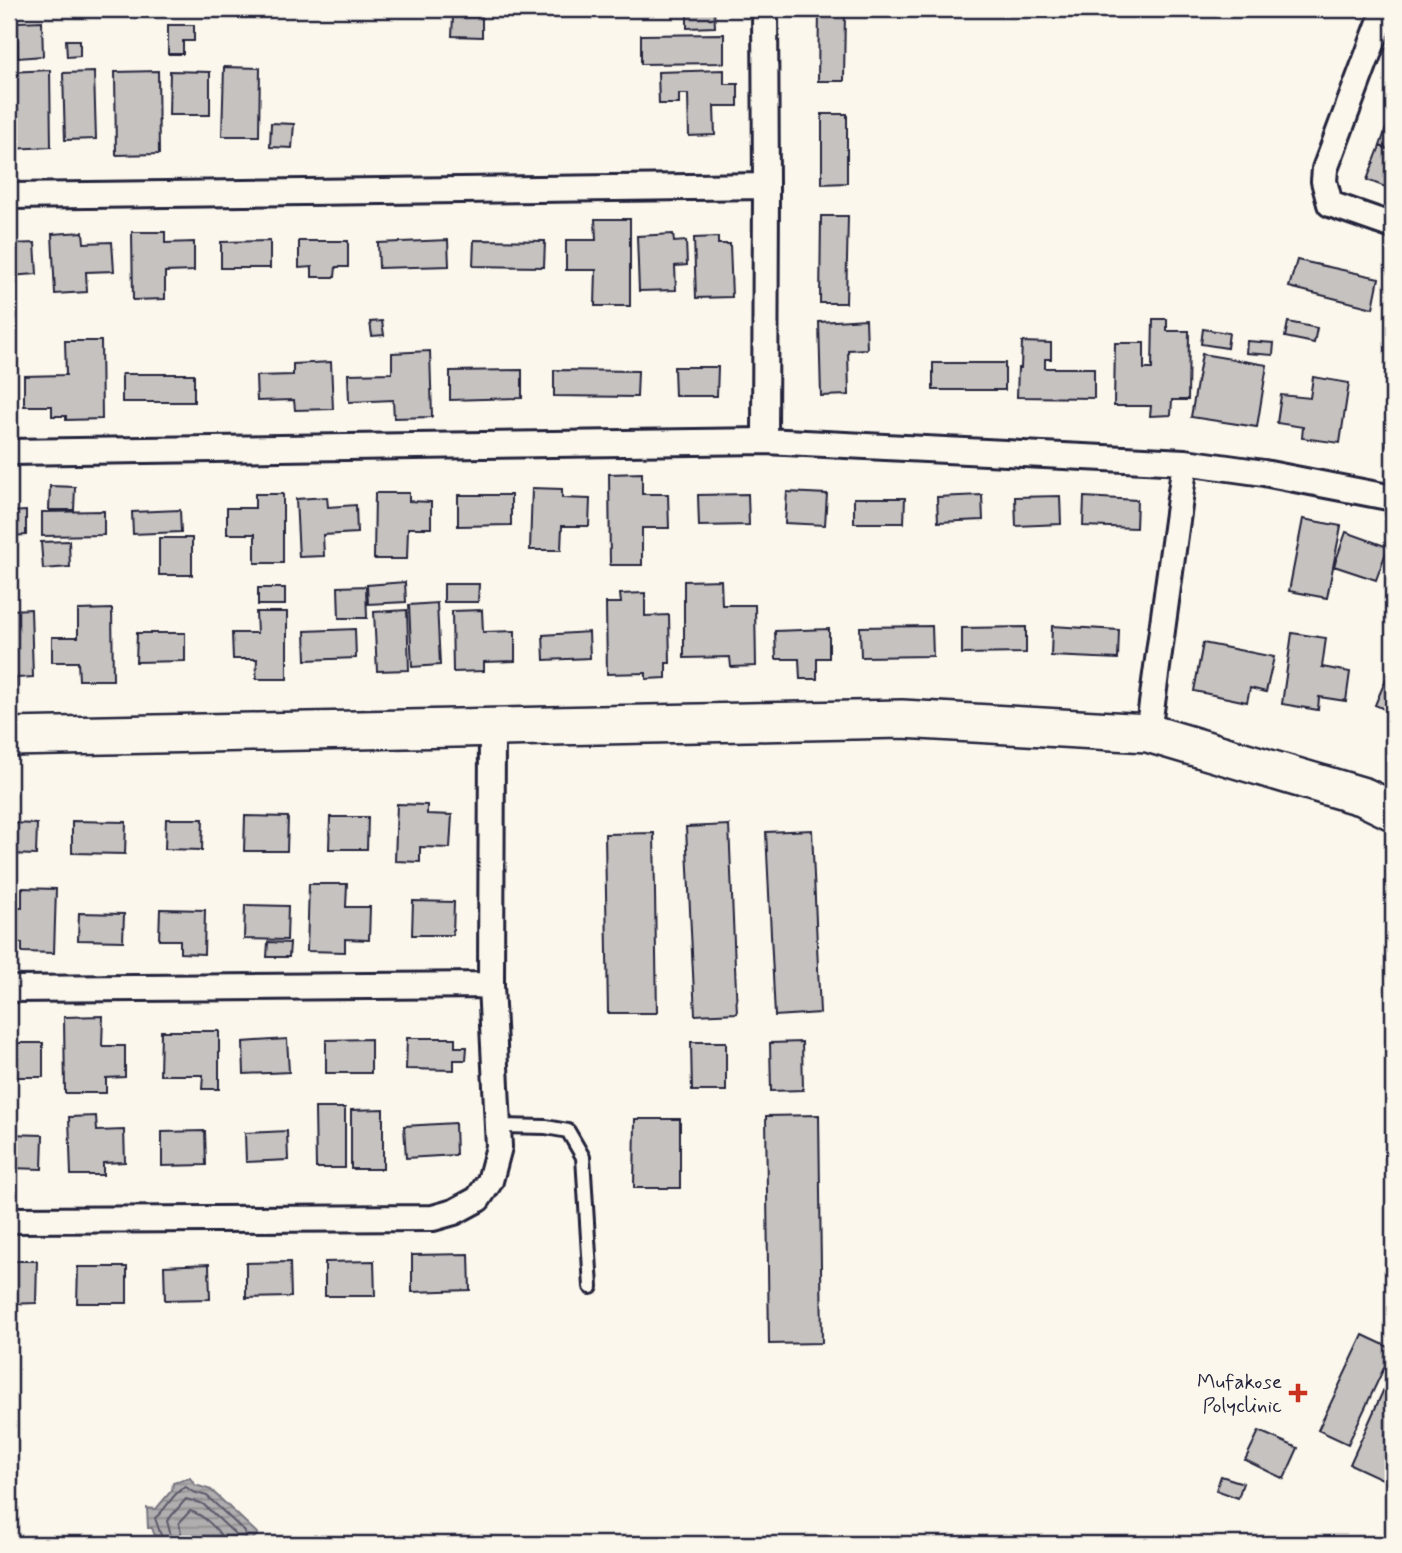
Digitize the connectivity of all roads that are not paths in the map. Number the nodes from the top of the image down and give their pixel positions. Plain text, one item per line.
1 (765, 9) edge
2 (1385, 9) edge
3 (766, 186) junction
4 (9, 196) edge
5 (1393, 226) edge
6 (765, 441) junction
7 (9, 452) edge
8 (1185, 463) junction
9 (1393, 498) edge
10 (492, 727) junction
11 (1148, 733) junction
12 (9, 737) edge
13 (1393, 811) edge
14 (491, 985) junction
15 (9, 989) edge
16 (498, 1126) junction
17 (9, 1220) edge
18 (591, 1287) dead end

1 - 3 street
2 - 5 street
3 - 4 street
3 - 6 street
6 - 7 street
6 - 8 street
8 - 9 street
8 - 11 street
10 - 11 street
10 - 12 street
10 - 14 street
11 - 13 street
14 - 15 street
14 - 16 street
16 - 17 street
16 - 18 lane

